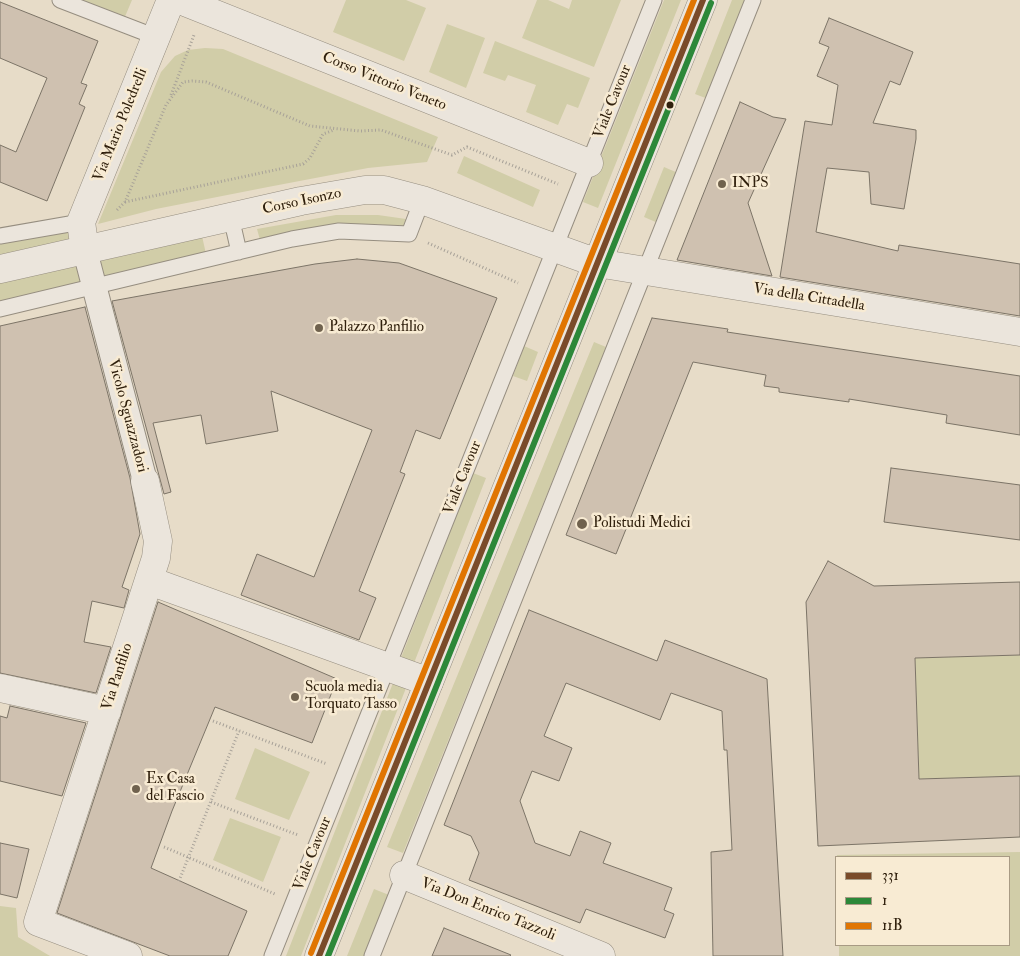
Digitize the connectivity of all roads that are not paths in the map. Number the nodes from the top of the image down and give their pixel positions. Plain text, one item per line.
1 (60, 0) edge
2 (171, 0) edge
3 (654, 0) edge
4 (703, 0) edge
5 (753, 0) edge
6 (192, 5) edge
7 (156, 38) junction
8 (589, 163) junction
9 (422, 200) junction
10 (231, 217) junction
11 (81, 222) junction
12 (0, 236) edge
13 (555, 247) junction
14 (85, 251) junction
15 (239, 252) junction
16 (597, 263) junction
17 (0, 269) edge
18 (644, 271) junction
19 (93, 288) junction
20 (0, 309) edge
21 (1020, 332) edge
22 (145, 481) joint
23 (150, 581) junction
24 (388, 668) junction
25 (429, 682) junction
26 (0, 688) edge
27 (107, 712) junction
28 (404, 876) junction
29 (128, 956) edge
30 (272, 956) edge
31 (319, 956) edge
32 (372, 956) edge
33 (601, 956) edge

1 - 7 lane
2 - 7 street, Via Mario Poledrelli
3 - 8 lane, Viale Cavour
4 - 16 street
5 - 18 lane
6 - 8 street, Corso Vittorio Veneto
7 - 11 street, Via Mario Poledrelli
8 - 13 lane, Viale Cavour
9 - 10 street, Corso Isonzo
9 - 13 street, Corso Isonzo
9 - 15 lane
10 - 14 street, Corso Isonzo
10 - 15 lane
11 - 12 lane
11 - 14 street
13 - 16 street, Corso Isonzo
13 - 24 lane, Viale Cavour
14 - 17 street, Corso Isonzo
14 - 19 street, Vicolo Sguazzadori
15 - 19 lane
16 - 18 street, Via della Cittadella
16 - 25 street
18 - 21 street, Via della Cittadella
18 - 28 lane
19 - 20 lane
19 - 22 street, Vicolo Sguazzadori
22 - 23 street, Vicolo Sguazzadori
23 - 24 street
23 - 27 street, Via Panfilio
24 - 25 street
24 - 30 lane, Viale Cavour
25 - 31 street
26 - 27 street
27 - 29 street, Via Panfilio
28 - 32 lane
28 - 33 street, Via Don Enrico Tazzoli

